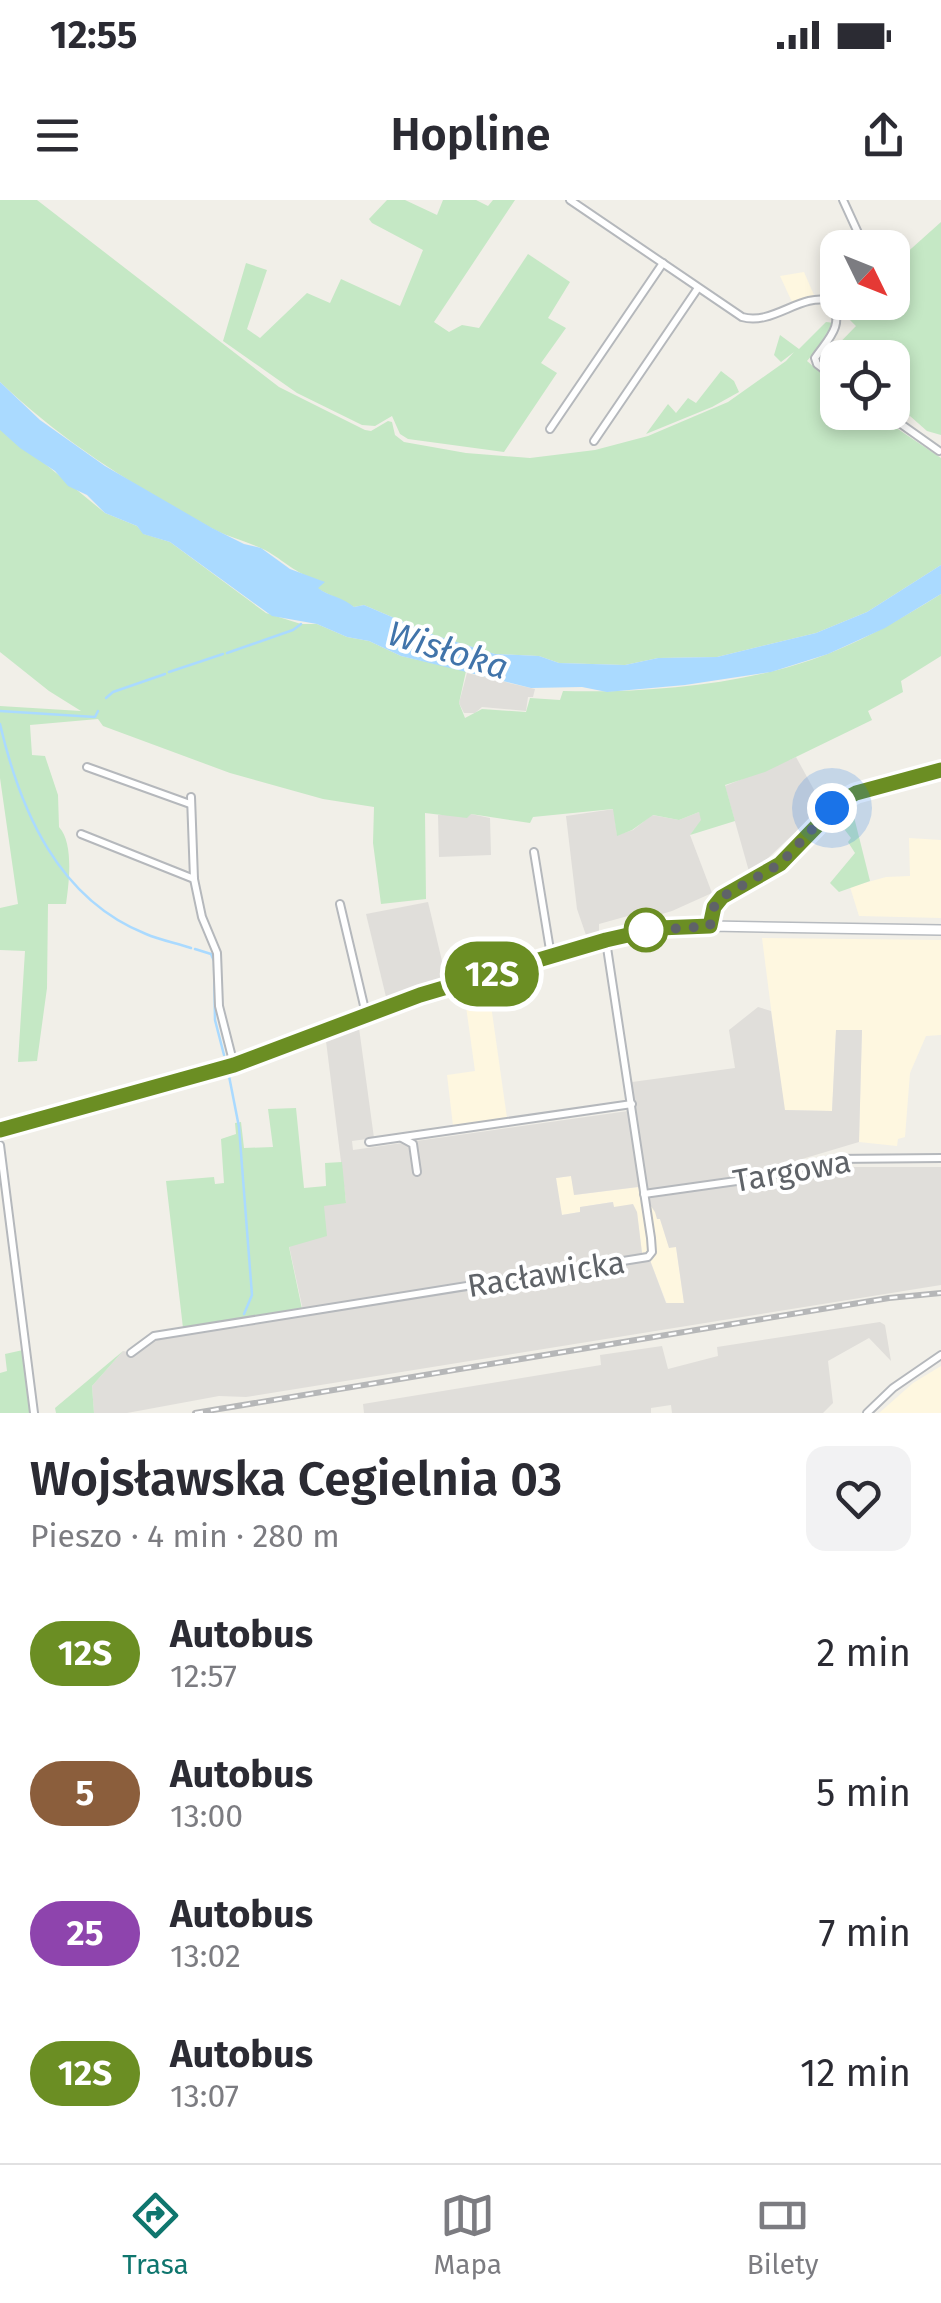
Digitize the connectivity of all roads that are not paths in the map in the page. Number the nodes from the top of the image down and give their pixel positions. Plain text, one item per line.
1 (570, 200) edge
2 (843, 200) edge
3 (857, 230) edge
4 (663, 263) junction
5 (698, 288) junction
6 (820, 298) edge
7 (550, 430) dead end
8 (909, 430) edge
9 (594, 441) dead end
10 (939, 451) edge
11 (87, 767) dead end
12 (941, 770) edge
13 (81, 834) dead end
14 (534, 852) dead end
15 (194, 879) junction
16 (340, 904) dead end
17 (710, 926) junction
18 (941, 930) edge
19 (606, 940) junction
20 (551, 956) junction
21 (366, 1014) junction
22 (234, 1065) junction
23 (632, 1104) junction
24 (0, 1130) edge
25 (401, 1138) junction
26 (369, 1142) dead end
27 (0, 1145) edge
28 (941, 1158) edge
29 (418, 1172) dead end
30 (644, 1194) junction
31 (131, 1353) dead end
32 (941, 1356) edge
33 (34, 1413) edge
34 (867, 1413) edge

1 - 4 street
2 - 3 street
4 - 5 street
4 - 7 street
5 - 6 street
5 - 9 street
8 - 10 street
11 - 15 street
12 - 17 street
13 - 15 street
14 - 20 street
15 - 22 street
16 - 21 street
17 - 18 street
17 - 19 street
19 - 20 street
19 - 23 street, Racławicka
20 - 21 street
21 - 22 street
22 - 24 street
23 - 25 street
23 - 30 street, Racławicka
25 - 26 street
25 - 29 street
27 - 33 street
28 - 30 street, Targowa
30 - 31 street, Racławicka
32 - 34 street

